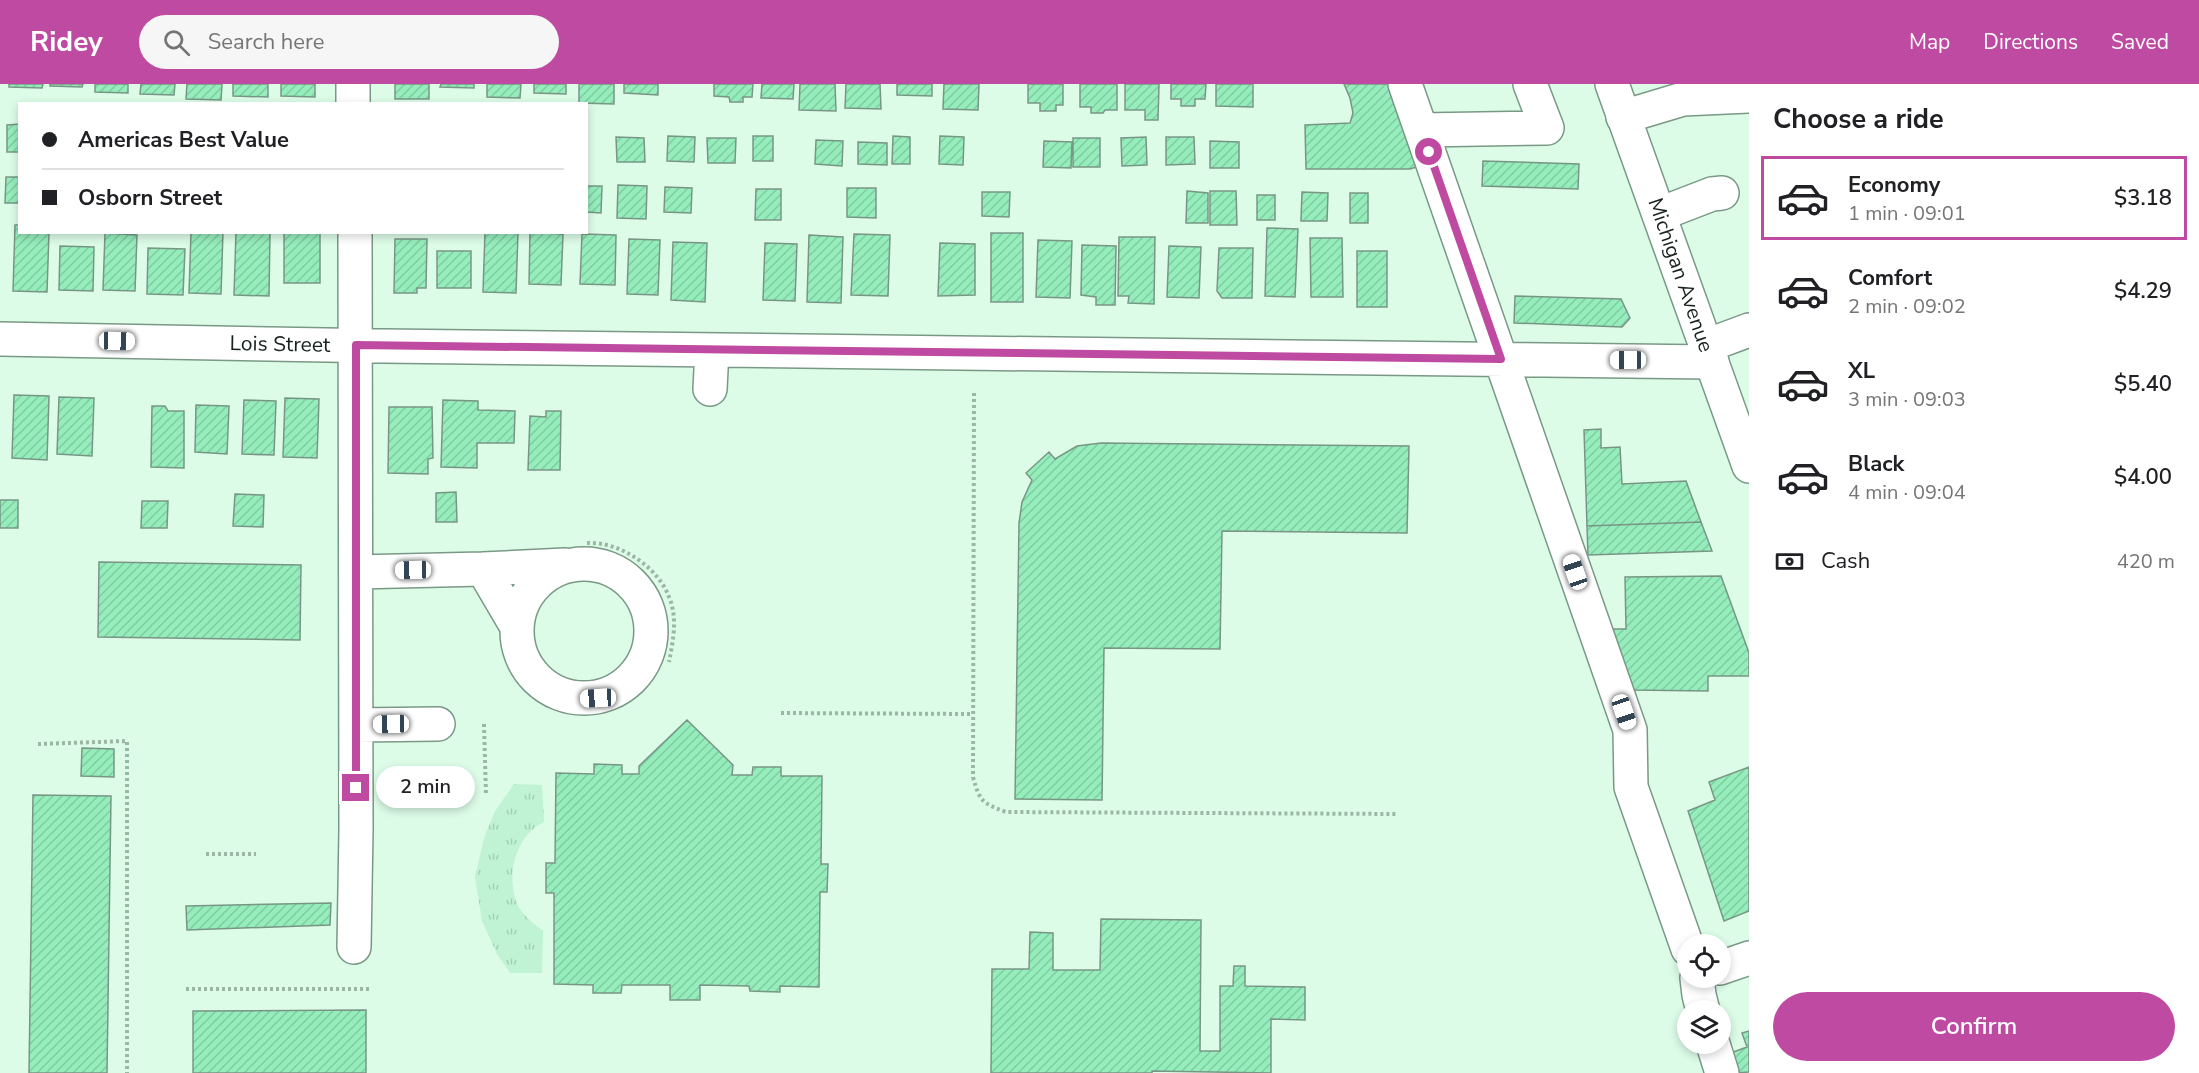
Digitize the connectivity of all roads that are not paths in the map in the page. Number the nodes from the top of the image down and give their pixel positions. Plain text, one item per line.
1 (353, 84) edge
2 (1405, 84) edge
3 (1530, 84) edge
4 (1612, 84) edge
5 (1734, 92) edge
6 (353, 102) edge
7 (1623, 117) junction
8 (1421, 130) junction
9 (1722, 193) dead end
10 (1660, 214) junction
11 (355, 234) edge
12 (1749, 330) edge
13 (0, 339) edge
14 (356, 345) junction
15 (712, 350) junction
16 (1709, 354) junction
17 (1501, 359) junction
18 (710, 388) dead end
19 (1749, 466) edge
20 (581, 564) junction
21 (483, 569) junction
22 (356, 572) junction
23 (517, 627) junction
24 (438, 724) dead end
25 (356, 725) junction
26 (1683, 934) edge
27 (354, 946) dead end
28 (1749, 958) edge
29 (1731, 964) edge
30 (1716, 1054) edge
31 (1722, 1073) edge

1 - 6 street
2 - 8 street
3 - 8 street
4 - 7 street, Michigan Avenue
5 - 7 street
7 - 10 street, Michigan Avenue
8 - 17 street
9 - 10 street
10 - 16 street, Michigan Avenue
11 - 14 street
12 - 16 street
13 - 14 street, Lois Street
14 - 15 street, Lois Street
14 - 22 street
15 - 17 street, Lois Street
15 - 18 street
16 - 17 street, Lois Street
16 - 19 street, Michigan Avenue
17 - 26 street
20 - 21 street
20 - 23 street
20 - 23 street
21 - 22 street
21 - 23 street
22 - 25 street
24 - 25 street
25 - 27 street
28 - 29 street
30 - 31 street

